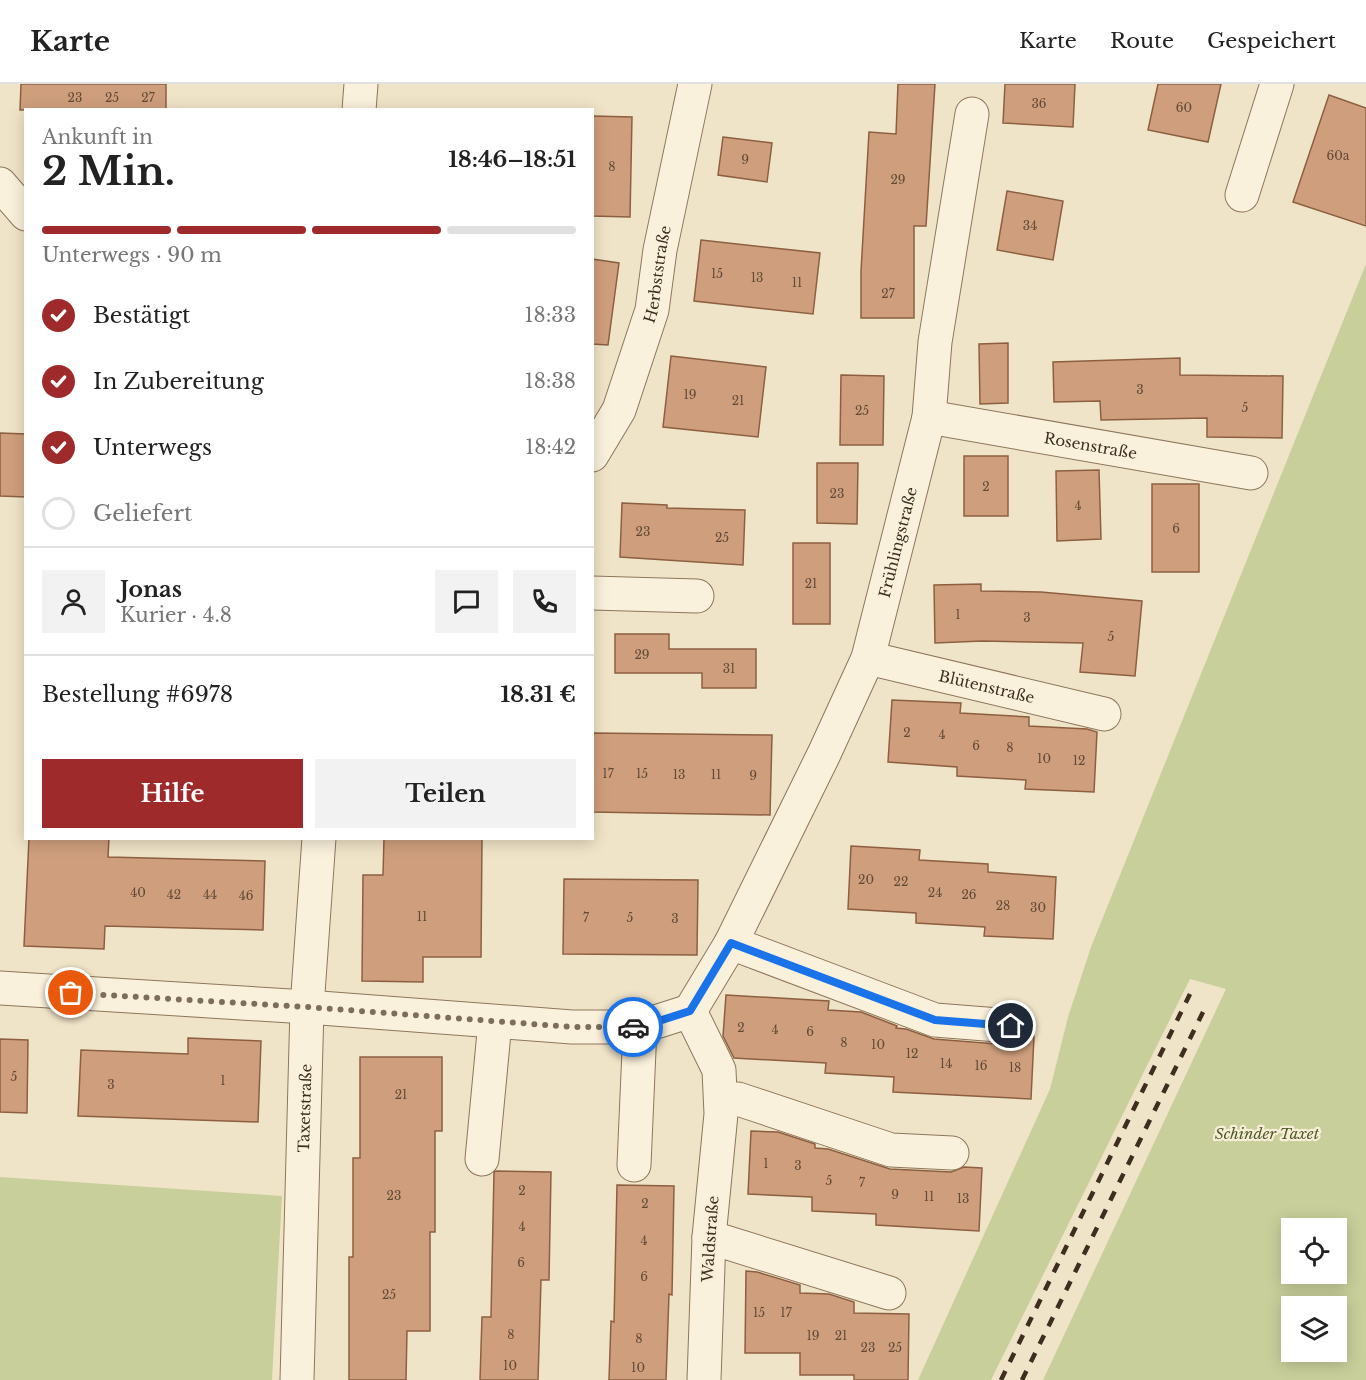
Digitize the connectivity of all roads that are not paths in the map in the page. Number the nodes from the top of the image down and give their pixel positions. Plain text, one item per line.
1 (361, 84) edge
2 (695, 84) edge
3 (1277, 84) edge
4 (359, 108) edge
5 (972, 114) dead end
6 (0, 184) edge
7 (1242, 195) dead end
8 (24, 212) edge
9 (929, 417) junction
10 (594, 452) edge
11 (1251, 472) dead end
12 (594, 593) edge
13 (697, 596) dead end
14 (868, 658) junction
15 (1104, 714) dead end
16 (319, 840) edge
17 (731, 943) junction
18 (0, 988) edge
19 (307, 1007) junction
20 (690, 1011) junction
21 (495, 1022) junction
22 (1011, 1026) dead end
23 (640, 1027) junction
24 (721, 1098) junction
25 (952, 1153) dead end
26 (482, 1159) dead end
27 (634, 1165) dead end
28 (709, 1237) junction
29 (890, 1293) dead end
30 (297, 1380) edge
31 (704, 1380) edge

1 - 4 street
2 - 10 street, Herbststraße
3 - 7 street
5 - 9 street, Frühlingstraße
6 - 8 street
9 - 11 street, Rosenstraße
9 - 14 street, Frühlingstraße
12 - 13 street
14 - 15 street, Blütenstraße
14 - 17 street, Frühlingstraße
16 - 19 street, Taxetstraße
17 - 20 street, Frühlingstraße
17 - 22 street
18 - 19 street
19 - 21 street
19 - 30 street, Taxetstraße
20 - 23 street
20 - 24 street, Waldstraße
21 - 23 street
21 - 26 street
23 - 27 street
24 - 25 street
24 - 28 street, Waldstraße
28 - 29 street
28 - 31 street, Waldstraße

